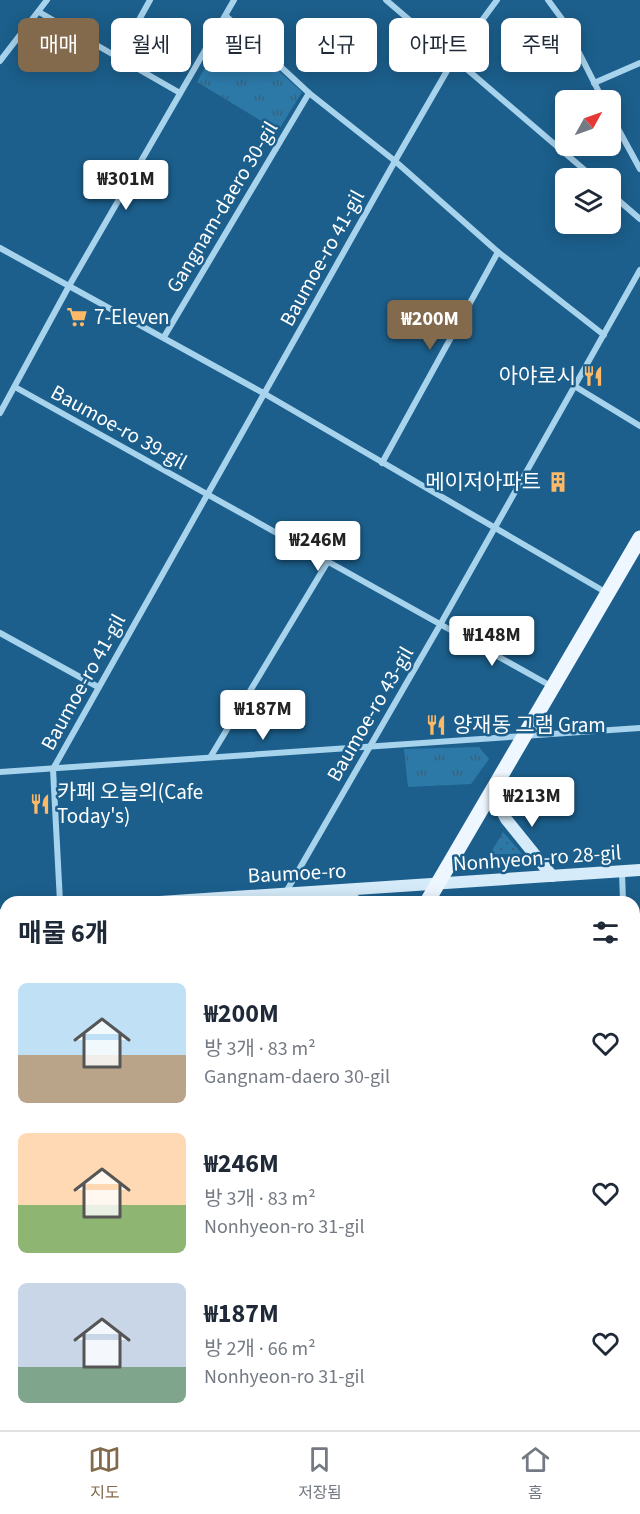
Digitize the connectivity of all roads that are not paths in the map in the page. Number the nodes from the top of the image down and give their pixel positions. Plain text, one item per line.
1 (47, 0) edge
2 (150, 0) edge
3 (234, 0) edge
4 (386, 0) edge
5 (497, 0) edge
6 (548, 0) edge
7 (39, 12) junction
8 (226, 16) junction
9 (140, 18) edge
10 (408, 18) edge
11 (484, 18) edge
12 (111, 52) edge
13 (0, 61) edge
14 (640, 63) edge
15 (144, 72) edge
16 (446, 72) edge
17 (472, 72) edge
18 (594, 83) junction
19 (598, 90) edge
20 (180, 93) junction
21 (309, 93) junction
22 (621, 134) edge
23 (395, 161) junction
24 (583, 168) edge
25 (640, 169) edge
26 (621, 203) edge
27 (640, 219) edge
28 (0, 248) edge
29 (498, 252) junction
30 (640, 270) edge
31 (69, 286) junction
32 (604, 335) junction
33 (164, 337) junction
34 (15, 387) junction
35 (576, 387) junction
36 (266, 394) junction
37 (0, 413) edge
38 (640, 426) edge
39 (382, 463) junction
40 (208, 495) junction
41 (495, 526) junction
42 (640, 538) edge
43 (327, 563) junction
44 (608, 593) junction
45 (440, 625) junction
46 (0, 633) edge
47 (98, 687) junction
48 (555, 688) junction
49 (640, 728) edge
50 (527, 735) junction
51 (371, 746) junction
52 (211, 756) junction
53 (52, 769) junction
54 (0, 772) edge
55 (492, 793) junction
56 (640, 870) edge
57 (622, 872) junction
58 (552, 876) junction
59 (437, 884) junction
60 (335, 890) junction
61 (286, 892) junction
62 (60, 896) edge
63 (236, 896) edge
64 (346, 896) edge
65 (431, 896) edge
66 (623, 896) edge

1 - 7 street
2 - 9 street
3 - 8 street
4 - 10 street
5 - 11 street, Baumoe-ro 41-gil
6 - 18 street
7 - 12 street
7 - 13 street
8 - 20 street
8 - 21 street
14 - 18 street
15 - 20 street
16 - 23 street, Baumoe-ro 41-gil
17 - 24 street
18 - 19 street
20 - 31 street
21 - 23 street
21 - 33 street, Gangnam-daero 30-gil
22 - 25 street
23 - 29 street
23 - 36 street, Baumoe-ro 41-gil
26 - 27 street
28 - 31 street
29 - 32 street
29 - 39 street
30 - 32 street, Baumoe-ro 43-gil
31 - 33 street
31 - 34 street
32 - 35 street, Baumoe-ro 43-gil
33 - 36 street
34 - 37 street
34 - 40 street, Baumoe-ro 39-gil
35 - 38 street
35 - 41 street, Baumoe-ro 43-gil
36 - 39 street
36 - 40 street, Baumoe-ro 41-gil
39 - 41 street
40 - 43 street
40 - 47 street, Baumoe-ro 41-gil
41 - 44 street
41 - 45 street, Baumoe-ro 43-gil
42 - 44 main road
43 - 45 street
43 - 52 street
44 - 48 main road
45 - 48 street
45 - 51 street, Baumoe-ro 43-gil
46 - 47 street
47 - 53 street, Baumoe-ro 41-gil
48 - 50 main road
49 - 50 street
50 - 51 street
50 - 55 main road
51 - 52 street
51 - 61 street, Baumoe-ro 43-gil
52 - 53 street
53 - 54 street
53 - 62 street, Baumoe-ro 41-gil
55 - 58 street
55 - 59 main road
56 - 57 street, Nonhyeon-ro 28-gil
57 - 58 street, Nonhyeon-ro 28-gil
57 - 66 street
58 - 59 street, Nonhyeon-ro 28-gil
59 - 60 street, Baumoe-ro
59 - 65 main road
60 - 61 street, Baumoe-ro
60 - 64 street
61 - 63 street, Baumoe-ro

